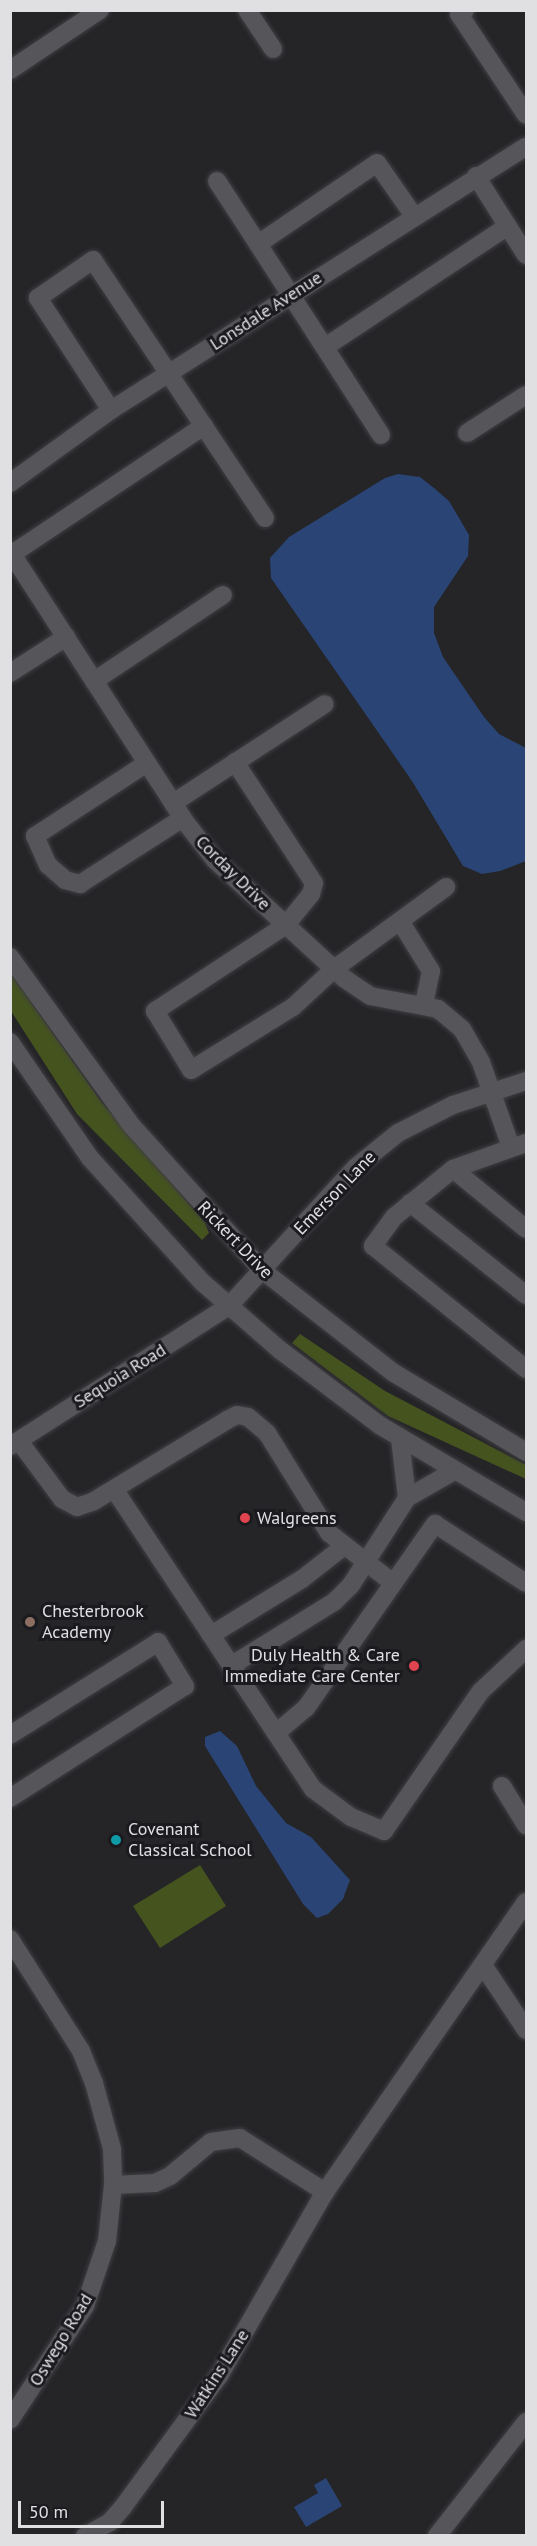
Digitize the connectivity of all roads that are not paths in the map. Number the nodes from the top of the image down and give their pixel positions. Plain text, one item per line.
1 (100, 10) edge
2 (247, 10) edge
3 (465, 10) edge
4 (273, 49) dead end
5 (10, 70) edge
6 (526, 115) edge
7 (526, 147) edge
8 (476, 176) junction
9 (217, 181) dead end
10 (414, 216) junction
11 (508, 226) junction
12 (258, 244) junction
13 (526, 255) edge
14 (290, 295) junction
15 (325, 347) junction
16 (170, 372) junction
17 (526, 395) edge
18 (111, 410) junction
19 (204, 426) junction
20 (467, 434) dead end
21 (381, 435) dead end
22 (10, 483) edge
23 (265, 518) dead end
24 (11, 553) edge
25 (223, 595) dead end
26 (66, 637) junction
27 (10, 673) edge
28 (94, 681) junction
29 (325, 704) dead end
30 (235, 762) junction
31 (147, 763) junction
32 (178, 810) junction
33 (446, 887) dead end
34 (400, 921) junction
35 (286, 925) junction
36 (10, 957) edge
37 (334, 969) junction
38 (424, 1005) junction
39 (10, 1042) edge
40 (526, 1081) edge
41 (492, 1093) junction
42 (519, 1145) edge
43 (453, 1169) junction
44 (410, 1203) junction
45 (526, 1229) edge
46 (262, 1270) junction
47 (526, 1295) edge
48 (229, 1306) junction
49 (526, 1369) edge
50 (400, 1439) junction
51 (15, 1443) edge
52 (526, 1452) edge
53 (454, 1471) junction
54 (114, 1489) junction
55 (407, 1497) junction
56 (526, 1512) edge
57 (343, 1547) junction
58 (365, 1564) junction
59 (393, 1583) junction
60 (526, 1583) edge
61 (211, 1635) junction
62 (526, 1649) edge
63 (232, 1665) junction
64 (276, 1733) junction
65 (10, 1735) edge
66 (502, 1786) dead end
67 (10, 1798) edge
68 (526, 1825) edge
69 (526, 1902) edge
70 (10, 1939) edge
71 (483, 1965) junction
72 (526, 2030) edge
73 (113, 2185) junction
74 (325, 2192) junction
75 (10, 2420) edge
76 (526, 2422) edge
77 (85, 2535) edge
78 (437, 2535) edge

1 - 5 street
2 - 4 street
3 - 6 street
7 - 8 street, Lonsdale Avenue
8 - 10 street, Lonsdale Avenue
8 - 11 street
9 - 12 street
10 - 12 street
10 - 14 street, Lonsdale Avenue
11 - 13 street
11 - 15 street
12 - 14 street
14 - 15 street
14 - 16 street, Lonsdale Avenue
15 - 21 street
16 - 18 street, Lonsdale Avenue
16 - 18 street
16 - 19 street
17 - 20 street
18 - 22 street, Lonsdale Avenue
19 - 23 street
19 - 24 street
24 - 26 street, Corday Drive
25 - 28 street
26 - 27 street
26 - 28 street, Corday Drive
28 - 31 street, Corday Drive
29 - 30 street
30 - 32 street
30 - 35 street
31 - 32 street, Corday Drive
31 - 32 street
32 - 35 street, Corday Drive
33 - 34 street
34 - 37 street
34 - 38 street
35 - 37 street, Corday Drive
35 - 37 street
36 - 46 street, Rickert Drive
37 - 38 street, Corday Drive
38 - 41 street, Corday Drive
39 - 48 street
40 - 41 street, Emerson Lane
41 - 42 street, Corday Drive
41 - 46 street, Emerson Lane
42 - 43 street
43 - 44 street
43 - 45 street
44 - 47 street
44 - 49 street
46 - 48 street, Emerson Lane
46 - 52 street, Rickert Drive
48 - 50 street
48 - 51 street, Sequoia Road
50 - 53 street
50 - 55 street
51 - 54 street
53 - 55 street
53 - 56 street
54 - 57 street
54 - 61 street
55 - 58 street
57 - 58 street
57 - 61 street
58 - 59 street
58 - 63 street
59 - 60 street
59 - 64 street
61 - 63 street
62 - 64 street
63 - 64 street
65 - 67 street
66 - 68 street
69 - 71 street, Watkins Lane
70 - 73 street, Oswego Road
71 - 72 street
71 - 74 street, Watkins Lane
73 - 74 street
73 - 75 street, Oswego Road
74 - 77 street, Watkins Lane
76 - 78 street

